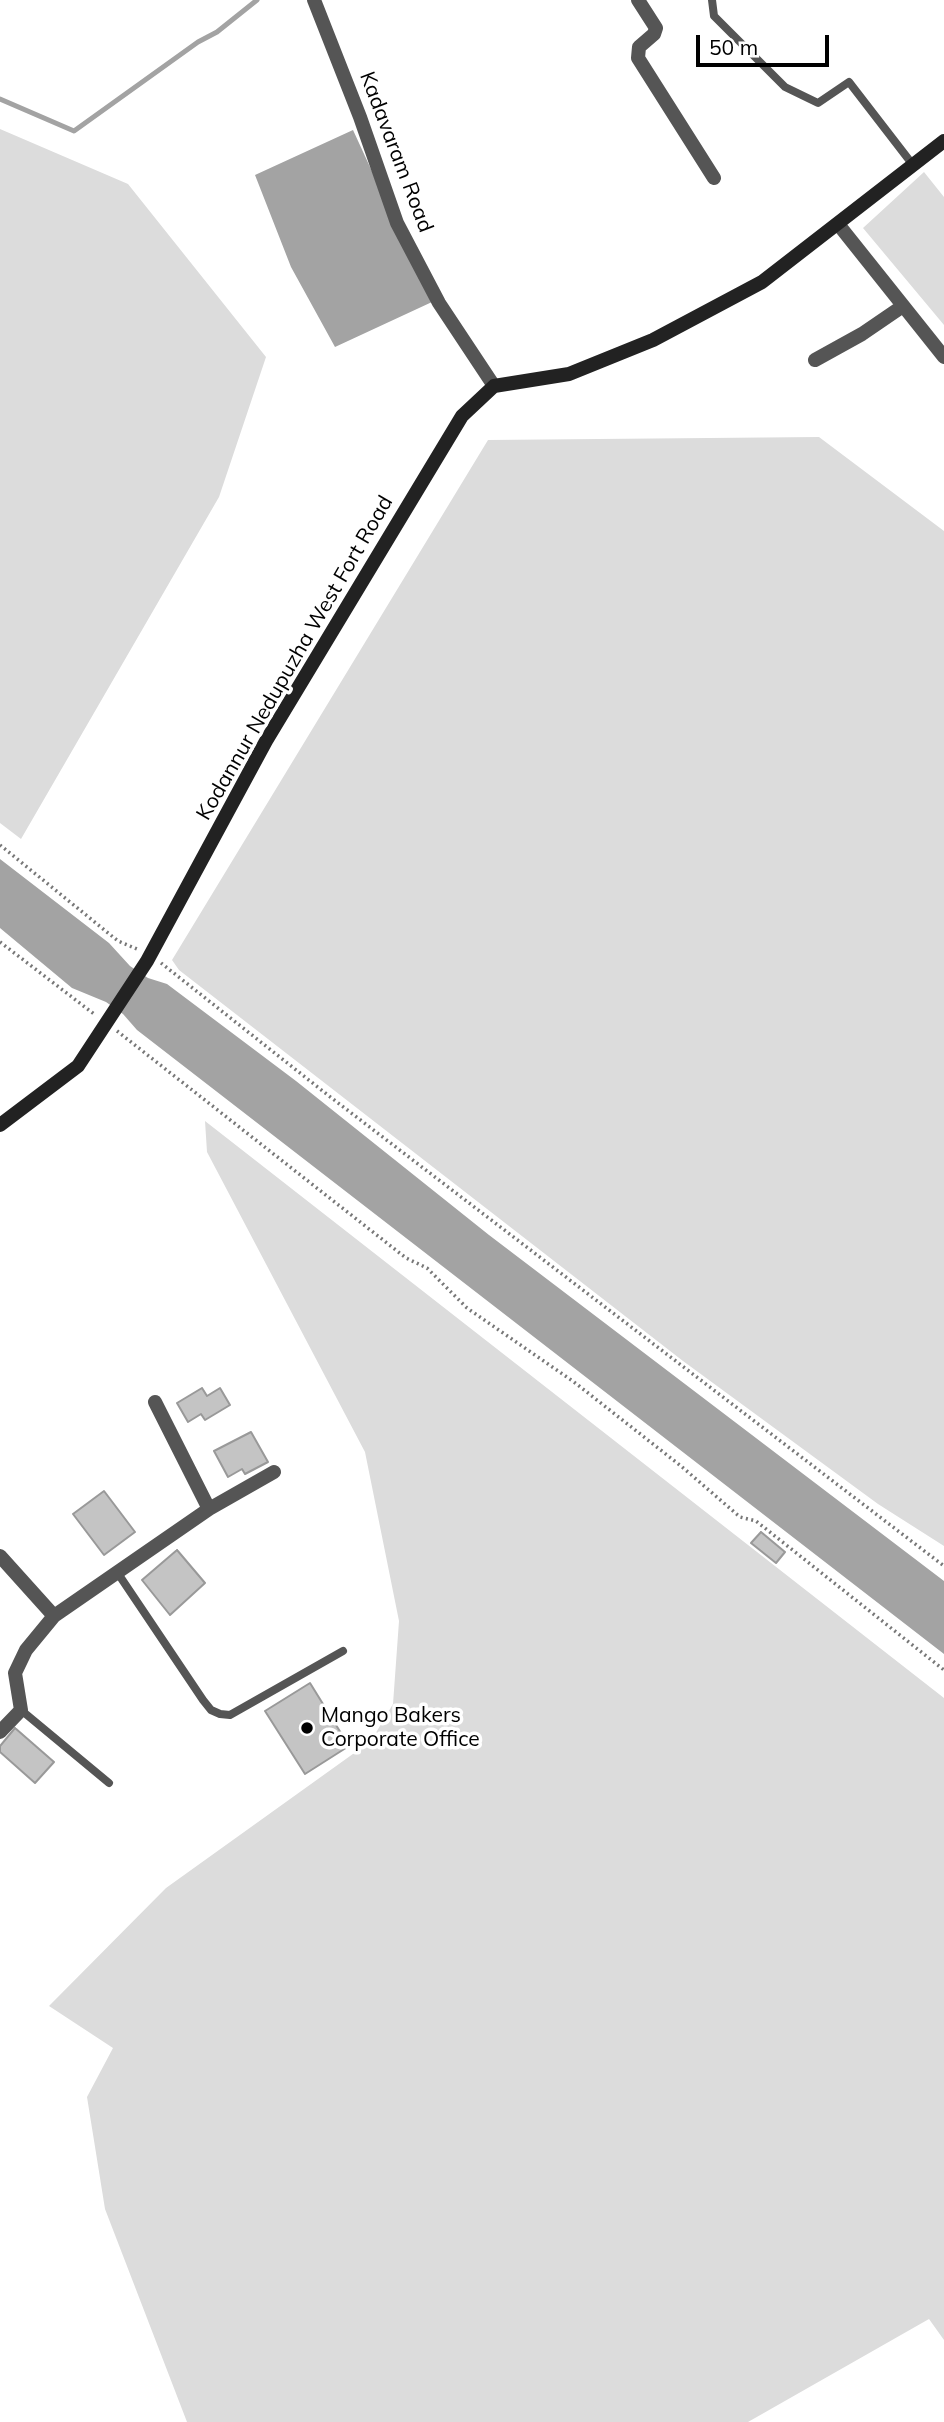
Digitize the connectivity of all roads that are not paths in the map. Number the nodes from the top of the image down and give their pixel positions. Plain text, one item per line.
1 (314, 0) edge
2 (638, 0) edge
3 (712, 0) edge
4 (944, 141) edge
5 (913, 165) junction
6 (713, 178) dead end
7 (838, 224) junction
8 (903, 306) junction
9 (944, 357) edge
10 (815, 360) dead end
11 (494, 386) junction
12 (0, 1125) edge
13 (155, 1402) dead end
14 (274, 1472) dead end
15 (209, 1509) junction
16 (0, 1556) edge
17 (117, 1572) junction
18 (54, 1616) junction
19 (343, 1651) dead end
20 (21, 1710) junction
21 (0, 1732) edge
22 (109, 1783) dead end

1 - 11 street, Kadavaram Road
2 - 6 street
3 - 5 lane
4 - 5 main road
5 - 7 main road
7 - 8 street
7 - 11 main road
8 - 9 street
8 - 10 street
11 - 12 main road, Kodannur Nedupuzha West Fort Road
13 - 15 street
14 - 15 street
15 - 17 street
16 - 18 street
17 - 18 street
17 - 19 lane
18 - 20 street
20 - 21 street
20 - 22 lane

